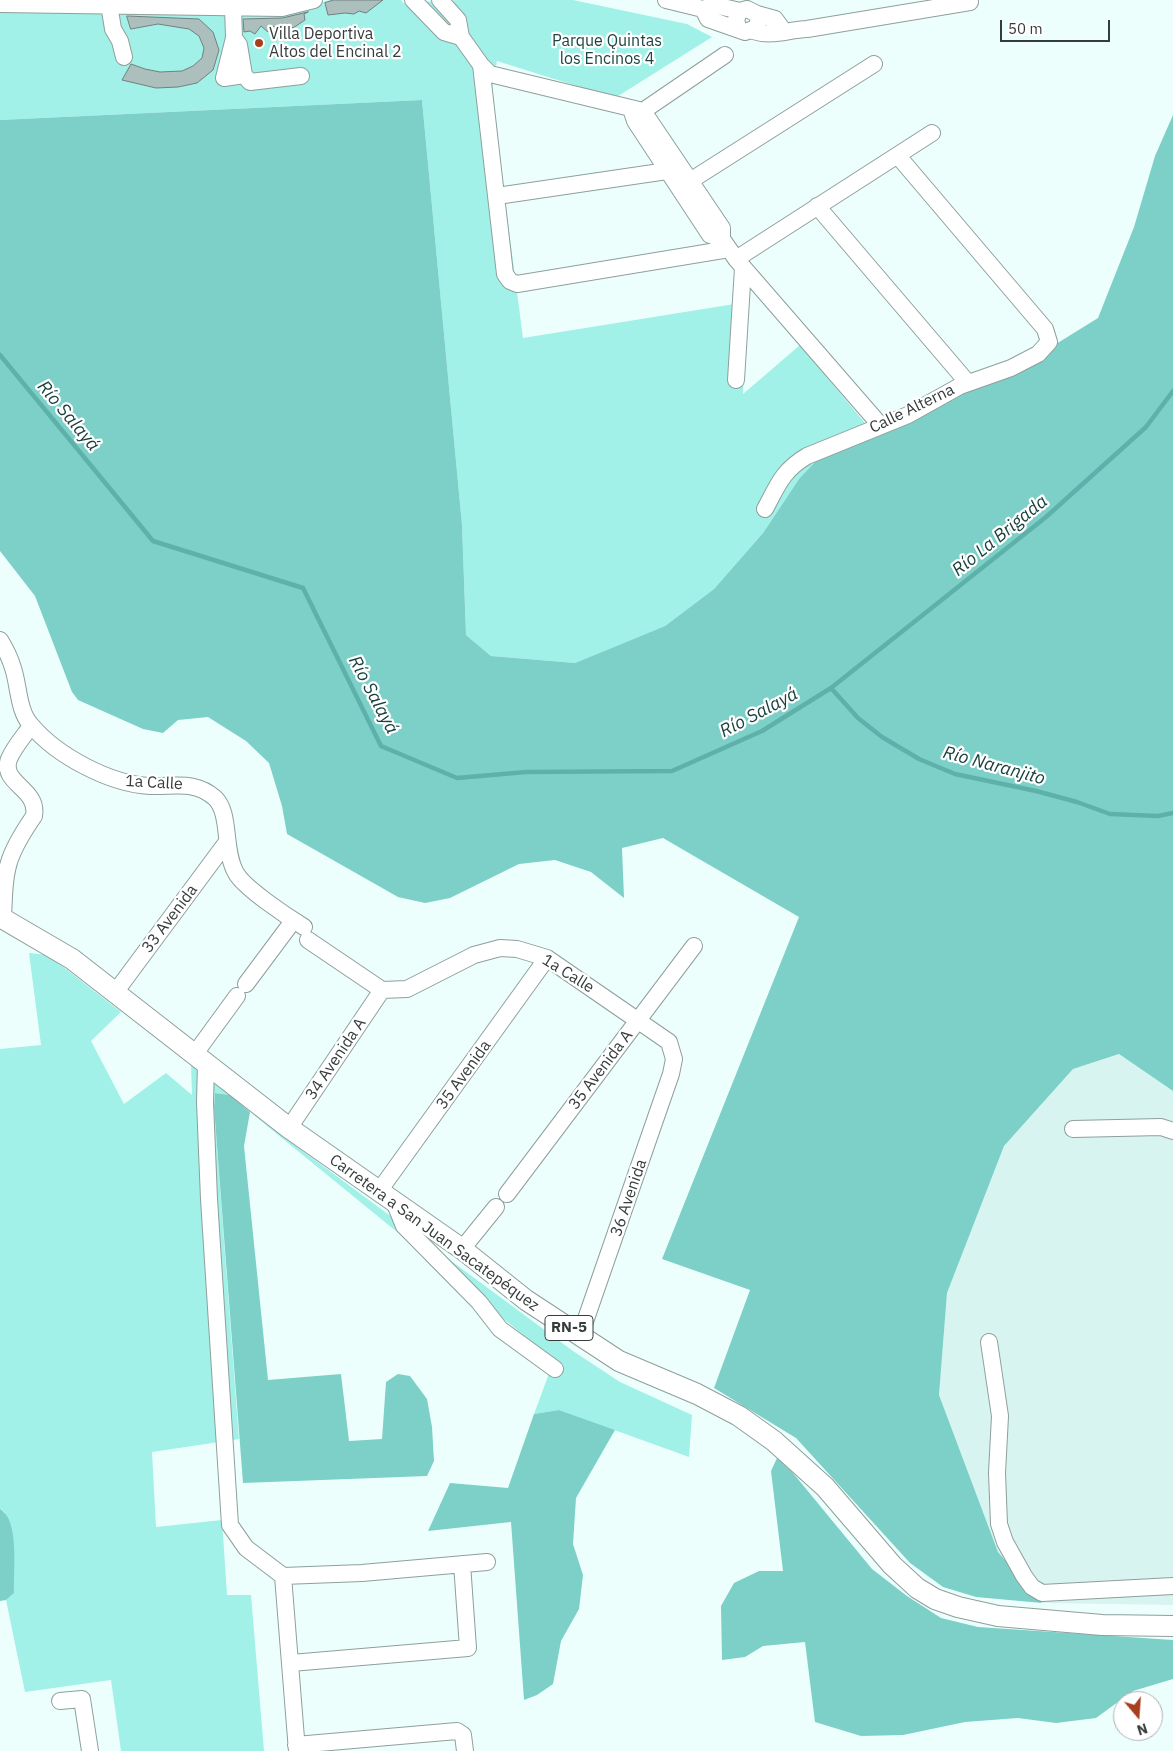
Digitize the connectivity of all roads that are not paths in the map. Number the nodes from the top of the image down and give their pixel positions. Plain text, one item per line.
1 (314, 0) edge
2 (413, 0) edge
3 (440, 0) edge
4 (666, 0) edge
5 (970, 2) dead end
6 (0, 4) edge
7 (109, 4) junction
8 (233, 7) junction
9 (749, 8) edge
10 (703, 9) junction
11 (746, 29) junction
12 (783, 30) junction
13 (461, 37) junction
14 (725, 55) dead end
15 (124, 57) dead end
16 (874, 64) dead end
17 (481, 66) junction
18 (301, 76) dead end
19 (637, 110) junction
20 (932, 133) dead end
21 (898, 156) junction
22 (667, 171) junction
23 (685, 184) junction
24 (497, 196) junction
25 (817, 206) junction
26 (732, 253) junction
27 (736, 380) dead end
28 (968, 382) junction
29 (881, 426) junction
30 (764, 509) dead end
31 (0, 640) edge
32 (31, 726) junction
33 (226, 843) junction
34 (2, 917) edge
35 (302, 929) junction
36 (694, 946) dead end
37 (547, 958) junction
38 (382, 990) junction
39 (114, 994) junction
40 (638, 1021) junction
41 (674, 1059) joint
42 (200, 1060) junction
43 (288, 1128) junction
44 (1073, 1129) dead end
45 (1173, 1131) edge
46 (379, 1191) junction
47 (507, 1194) dead end
48 (395, 1204) junction
49 (496, 1207) dead end
50 (462, 1249) junction
51 (580, 1336) junction
52 (988, 1342) dead end
53 (555, 1369) dead end
54 (487, 1562) dead end
55 (462, 1564) junction
56 (283, 1576) junction
57 (1173, 1586) edge
58 (1173, 1626) edge
59 (291, 1662) junction
60 (60, 1702) dead end
61 (297, 1748) edge
62 (90, 1751) edge
63 (465, 1751) edge

1 - 8 street
2 - 13 street
3 - 13 street
4 - 10 street
5 - 12 street
6 - 7 street
7 - 8 street
7 - 15 street
8 - 18 street
9 - 10 street
9 - 11 street
9 - 12 street
10 - 11 street
11 - 12 street
13 - 17 street
14 - 19 street
16 - 23 street
17 - 19 street
17 - 24 street
19 - 22 street
19 - 23 street
20 - 21 street
21 - 25 street
21 - 28 street, Calle Alterna
22 - 23 street
22 - 24 street
23 - 26 street
24 - 26 street
25 - 26 street
25 - 28 street
26 - 27 street
26 - 29 street
28 - 29 street, Calle Alterna
29 - 30 street, Calle Alterna
31 - 32 street, 1a Calle
32 - 33 street, 1a Calle
32 - 34 street
33 - 35 street, 1a Calle
33 - 39 street, 33 Avenida
34 - 39 main road, Carretera a San Juan Sacatepéquez / RN-5
35 - 38 street, 1a Calle
35 - 42 street
36 - 40 street, 35 Avenida A
37 - 38 street, 1a Calle
37 - 40 street, 1a Calle
37 - 46 street, 35 Avenida
38 - 43 street, 34 Avenida A
39 - 42 main road, Carretera a San Juan Sacatepéquez / RN-5
40 - 41 street, 1a Calle
40 - 47 street, 35 Avenida A
41 - 51 street, 36 Avenida
42 - 43 main road, Carretera a San Juan Sacatepéquez / RN-5
42 - 56 street
43 - 46 main road, Carretera a San Juan Sacatepéquez / RN-5
44 - 45 street
46 - 48 main road, Carretera a San Juan Sacatepéquez / RN-5
48 - 50 main road, Carretera a San Juan Sacatepéquez / RN-5
48 - 53 street
49 - 50 street
50 - 51 main road, Carretera a San Juan Sacatepéquez / RN-5
51 - 58 main road, Carretera a San Juan Sacatepéquez / RN-5
52 - 57 street
54 - 55 street
55 - 56 street
55 - 59 street
56 - 59 street
59 - 61 street
60 - 62 street
61 - 63 street

